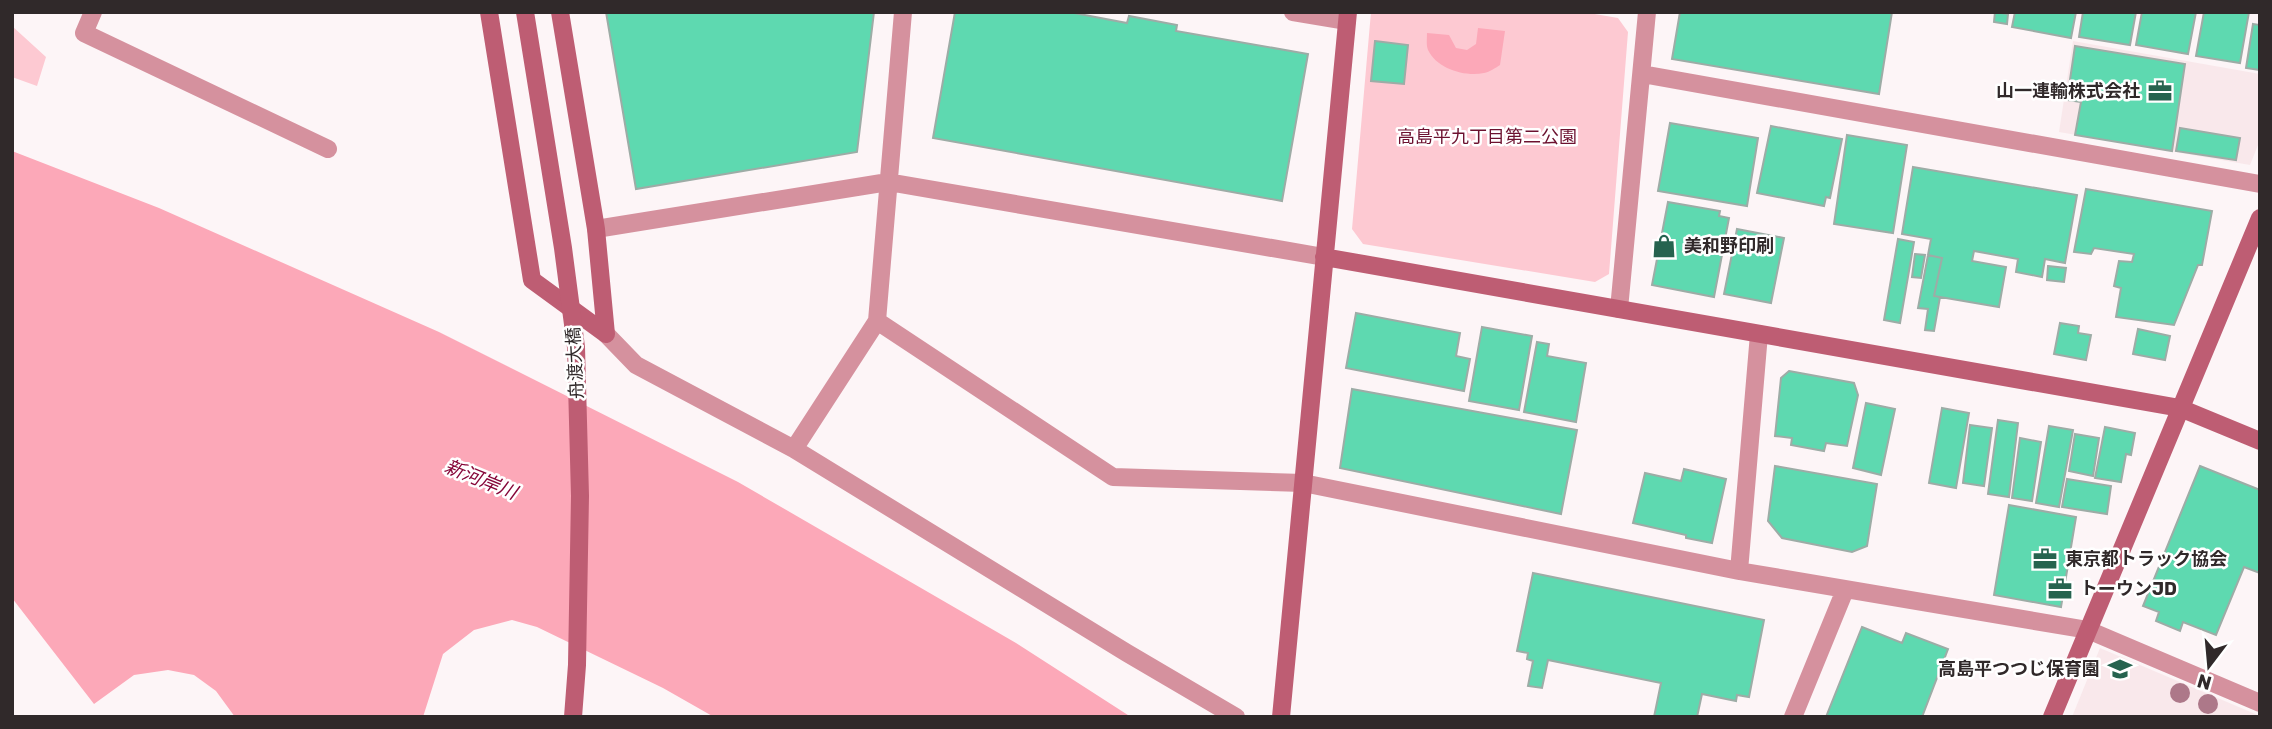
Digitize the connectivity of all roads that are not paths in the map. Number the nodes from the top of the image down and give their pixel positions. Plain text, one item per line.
1 (93, 12) edge
2 (489, 12) edge
3 (526, 12) edge
4 (560, 12) edge
5 (903, 12) edge
6 (1293, 12) edge
7 (1647, 12) edge
8 (1347, 17) edge
9 (1642, 74) junction
10 (328, 149) dead end
11 (888, 182) junction
12 (2260, 184) edge
13 (2260, 218) edge
14 (596, 229) junction
15 (1324, 257) junction
16 (1619, 309) junction
17 (877, 321) junction
18 (606, 334) junction
19 (1759, 334) junction
20 (2180, 408) junction
21 (2260, 441) edge
22 (794, 449) junction
23 (1303, 483) junction
24 (1739, 571) junction
25 (1845, 590) junction
26 (2088, 630) junction
27 (2260, 703) edge
28 (573, 717) edge
29 (1236, 717) edge
30 (1281, 717) edge
31 (1793, 717) edge
32 (2052, 717) edge

1 - 10 street
2 - 18 street
3 - 28 street, 舟渡大橋, bridge
4 - 14 street
5 - 11 street
6 - 8 street
7 - 9 street
8 - 15 street
9 - 12 street
9 - 16 street
11 - 14 street
11 - 15 street
11 - 17 street
13 - 20 street
14 - 18 street
15 - 16 street
15 - 23 street
16 - 19 street
17 - 22 street
17 - 23 street
18 - 22 street
19 - 20 street
19 - 24 street
20 - 21 street
20 - 26 street
22 - 29 street
23 - 24 street
23 - 30 street
24 - 25 street
25 - 26 street
25 - 31 street
26 - 27 street
26 - 32 street

